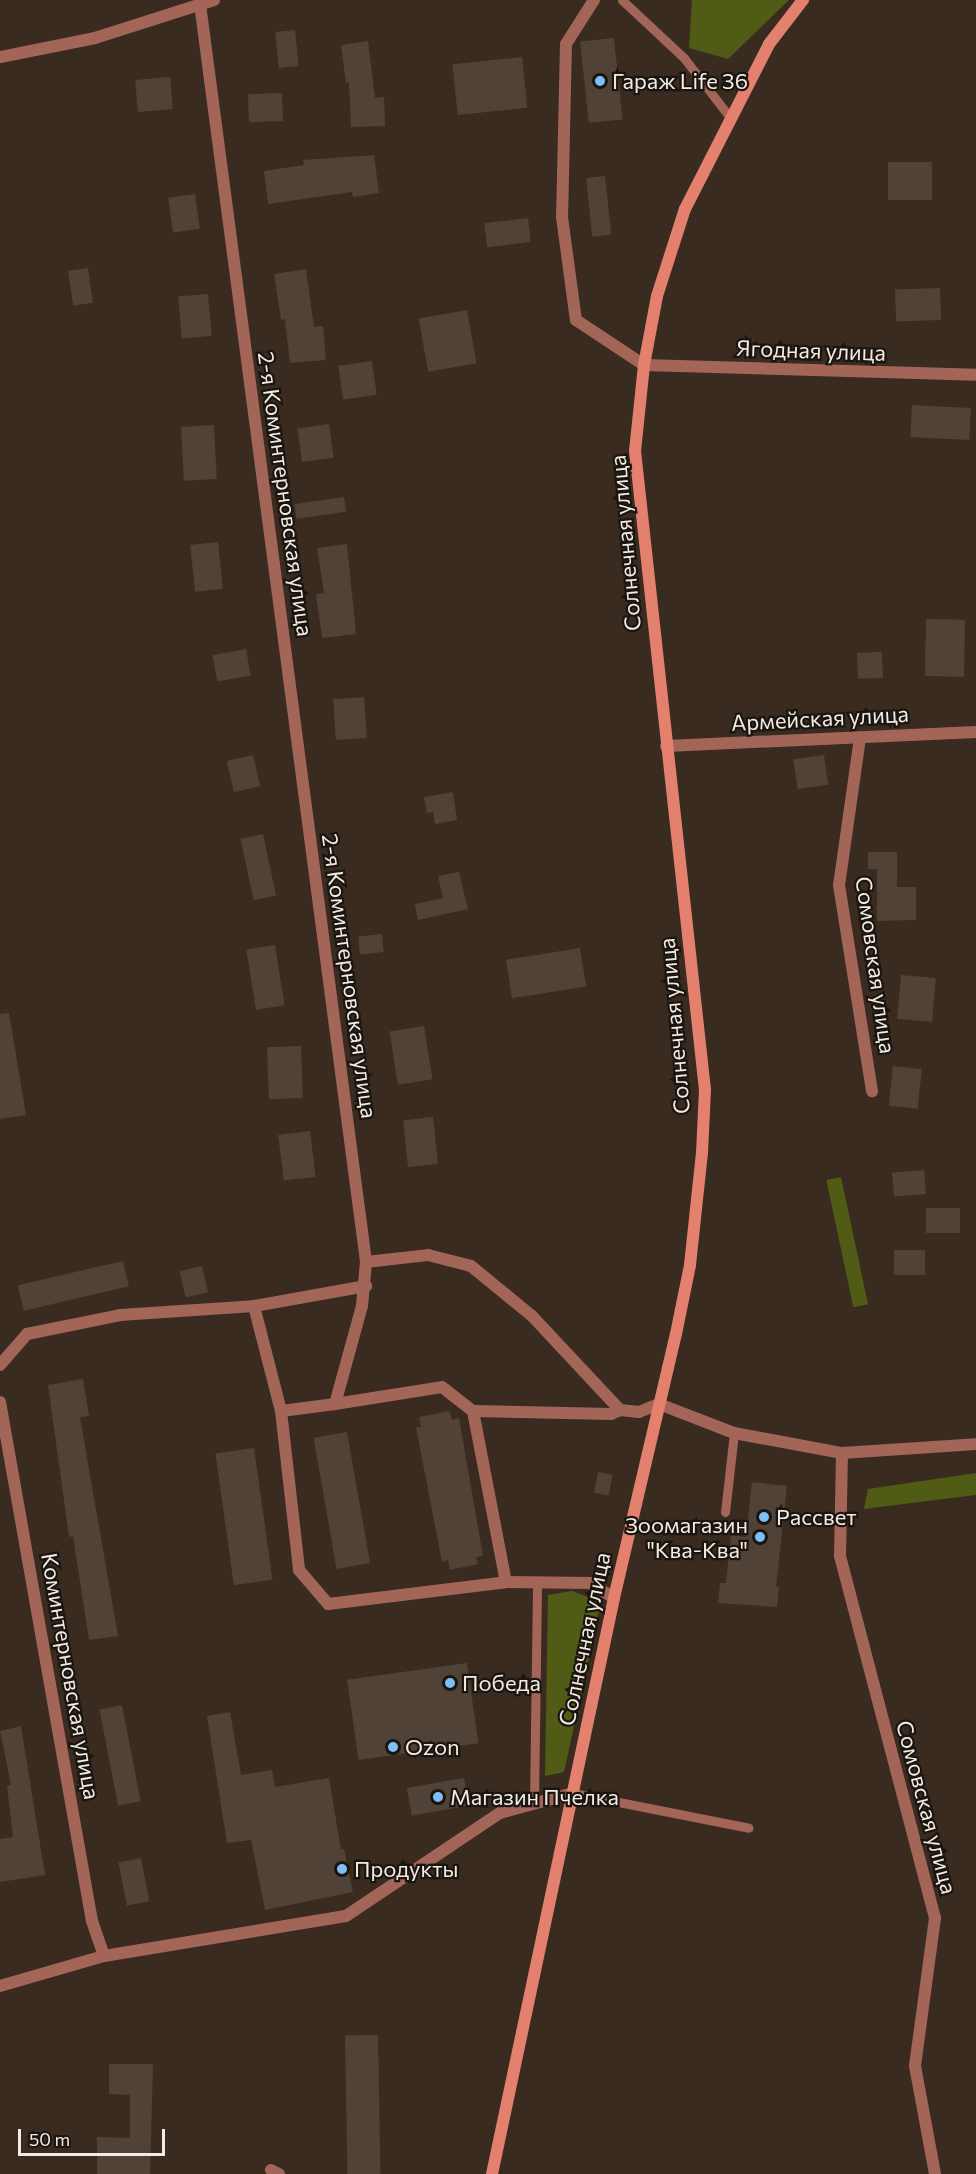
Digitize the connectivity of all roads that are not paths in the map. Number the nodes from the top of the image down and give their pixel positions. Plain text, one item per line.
1 (214, 0) edge
2 (594, 0) edge
3 (622, 0) edge
4 (803, 0) edge
5 (200, 4) junction
6 (0, 57) edge
7 (729, 116) junction
8 (645, 365) junction
9 (976, 375) edge
10 (976, 732) edge
11 (860, 738) junction
12 (666, 746) junction
13 (872, 1091) dead end
14 (366, 1262) junction
15 (366, 1286) junction
16 (254, 1306) junction
17 (0, 1365) edge
18 (0, 1402) edge
19 (335, 1404) junction
20 (659, 1404) junction
21 (620, 1410) junction
22 (281, 1411) junction
23 (473, 1411) junction
24 (734, 1433) junction
25 (976, 1444) edge
26 (842, 1453) junction
27 (725, 1512) dead end
28 (537, 1581) junction
29 (507, 1582) junction
30 (614, 1598) junction
31 (573, 1793) junction
32 (534, 1803) junction
33 (749, 1828) dead end
34 (104, 1956) junction
35 (0, 1986) edge
36 (492, 2174) edge
37 (935, 2174) edge

1 - 5 street
2 - 8 street
3 - 7 lane
4 - 7 street, Солнечная улица
5 - 6 street
5 - 14 street, 2-я Коминтерновская улица
7 - 8 street, Солнечная улица
8 - 9 street, Ягодная улица
8 - 12 street, Солнечная улица
10 - 11 street, Армейская улица
11 - 12 street, Армейская улица
11 - 13 street, Сомовская улица
12 - 20 street, Солнечная улица
14 - 15 street, 2-я Коминтерновская улица
14 - 21 street
15 - 16 street
15 - 19 street, 2-я Коминтерновская улица
16 - 17 street
16 - 22 street
18 - 34 street, Коминтерновская улица
19 - 22 street
19 - 23 street
20 - 21 street
20 - 24 street
20 - 30 street, Солнечная улица
21 - 23 street
22 - 29 street
23 - 29 street
24 - 26 street
24 - 27 lane
25 - 26 street
26 - 37 street, Сомовская улица
28 - 29 street
28 - 30 street
28 - 32 lane
30 - 31 street, Солнечная улица
31 - 32 street
31 - 33 lane
31 - 36 street, Солнечная улица
32 - 34 street
34 - 35 street

